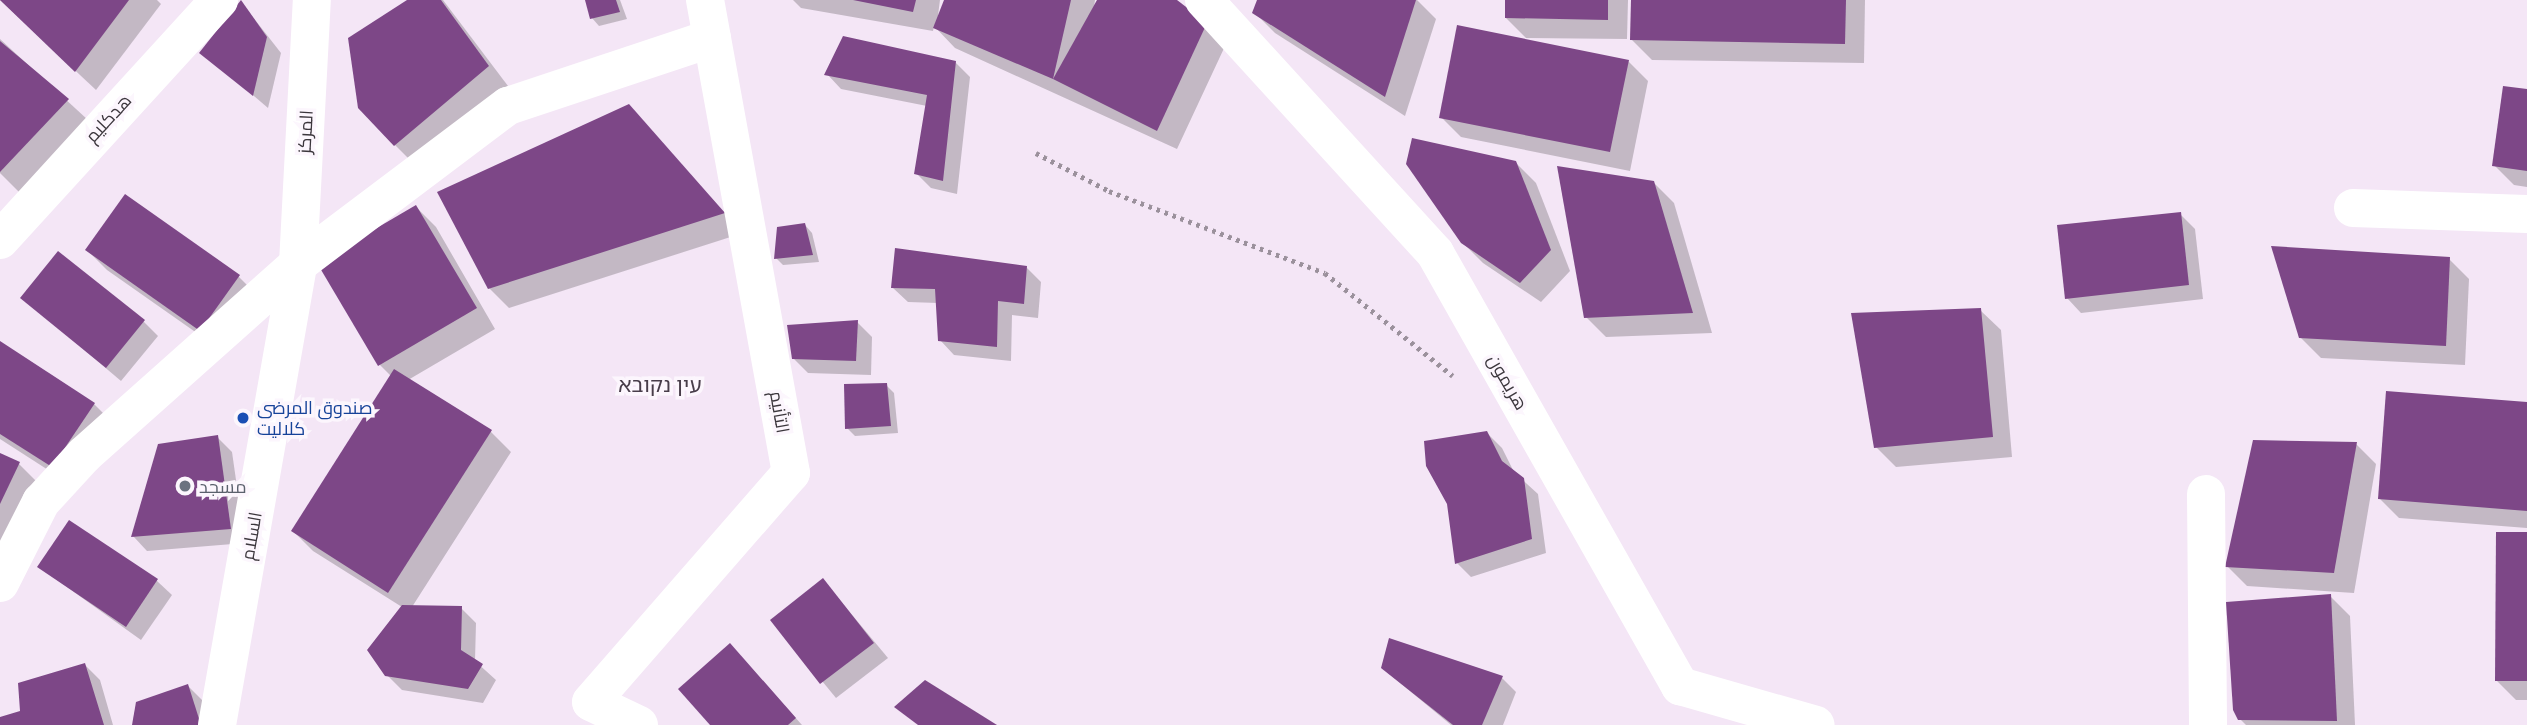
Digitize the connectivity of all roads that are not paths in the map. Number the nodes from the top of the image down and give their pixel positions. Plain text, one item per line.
1 (219, 0) edge
2 (312, 0) edge
3 (705, 0) edge
4 (1204, 0) edge
5 (712, 38) junction
6 (2353, 208) dead end
7 (2527, 214) edge
8 (0, 240) edge
9 (299, 264) junction
10 (2206, 494) dead end
11 (0, 583) edge
12 (218, 725) edge
13 (639, 725) edge
14 (1816, 725) edge
15 (2208, 725) edge

1 - 8 street, هدكليم
2 - 9 street, المركز
3 - 5 street, التأنيم
4 - 14 street, هريمون
5 - 9 street
5 - 13 street, التأنيم
6 - 7 street
9 - 11 street
9 - 12 street, السلام
10 - 15 street

